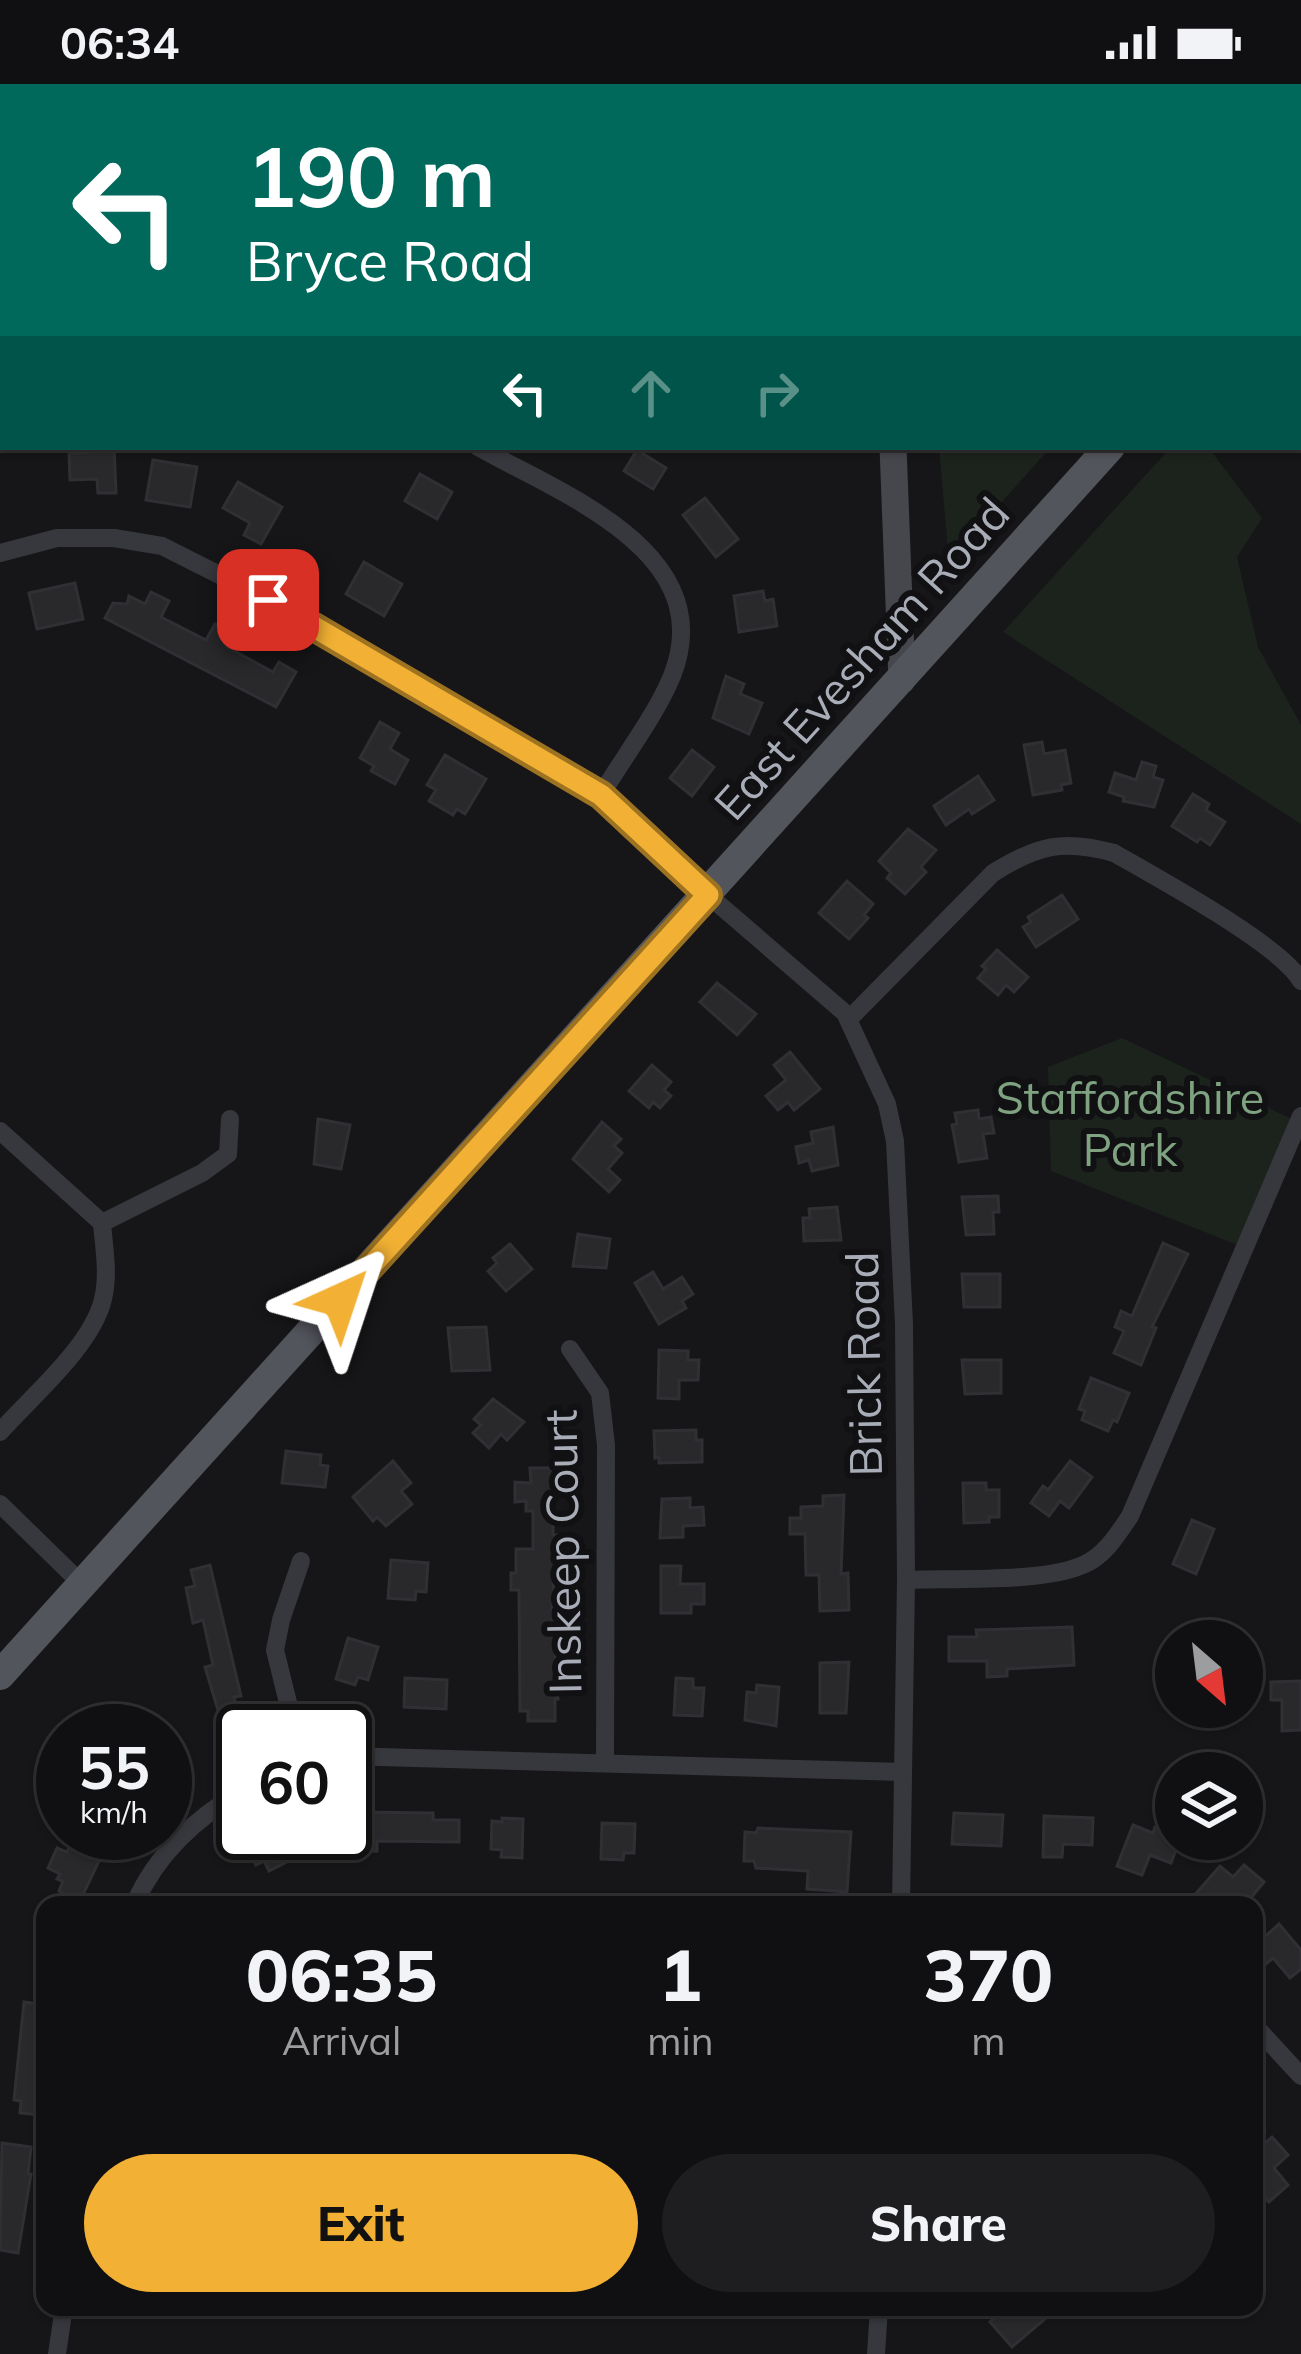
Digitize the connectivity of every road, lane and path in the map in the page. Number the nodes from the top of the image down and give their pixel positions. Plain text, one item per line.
1 (483, 450) edge
2 (893, 450) edge
3 (1107, 450) edge
4 (0, 553) edge
5 (902, 680) junction
6 (601, 795) junction
7 (708, 895) junction
8 (1301, 981) edge
9 (848, 1019) junction
10 (1301, 1116) edge
11 (230, 1119) dead end
12 (0, 1131) edge
13 (102, 1223) junction
14 (570, 1349) dead end
15 (0, 1432) edge
16 (0, 1504) edge
17 (301, 1561) dead end
18 (906, 1580) junction
19 (83, 1585) junction
20 (0, 1675) edge
21 (288, 1704) edge
22 (372, 1757) edge
23 (605, 1761) junction
24 (903, 1772) junction
25 (216, 1806) edge
26 (139, 1896) edge
27 (901, 1896) edge
28 (1263, 2035) edge
29 (1301, 2076) edge
30 (63, 2316) edge
31 (878, 2316) edge
32 (57, 2354) edge
33 (876, 2354) edge

1 - 6 street
2 - 5 main road
3 - 5 main road, East Evesham Road
4 - 6 street, Brick Road
5 - 7 main road, East Evesham Road
6 - 7 street, Brick Road
7 - 9 street, Brick Road
7 - 19 main road, East Evesham Road
8 - 9 street
9 - 18 street, Brick Road
10 - 18 street
11 - 13 street
12 - 13 street
13 - 15 street
14 - 23 street, Inskeep Court
16 - 19 street
17 - 21 street
18 - 24 street, Brick Road
19 - 20 main road, East Evesham Road
22 - 23 street
23 - 24 street
24 - 27 street, Brick Road
25 - 26 street
28 - 29 street
30 - 32 street
31 - 33 street

